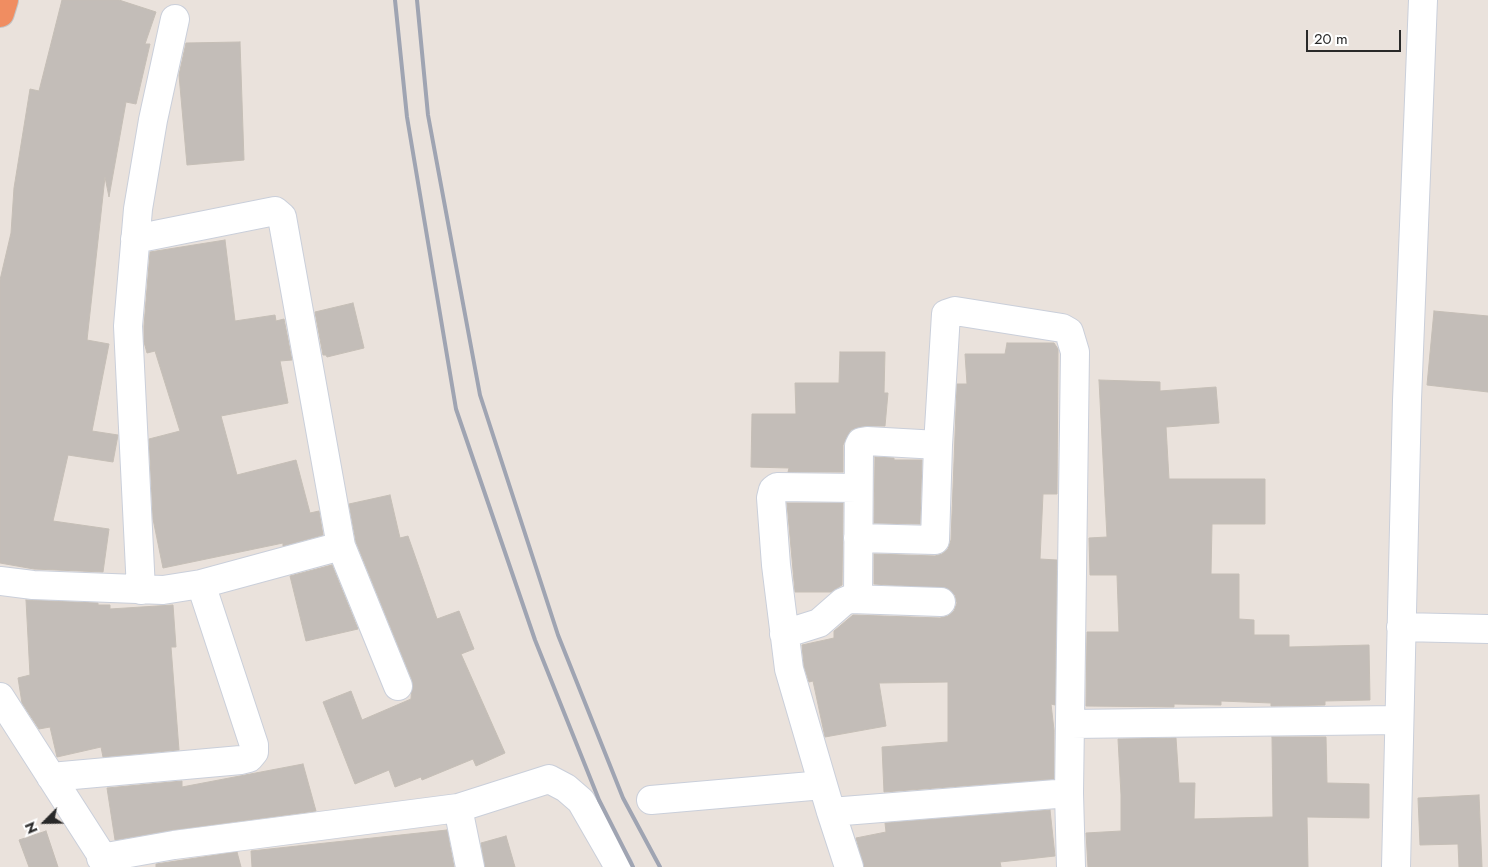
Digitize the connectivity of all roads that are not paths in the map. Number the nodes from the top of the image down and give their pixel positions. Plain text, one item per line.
1 (4, 0) edge
2 (1423, 6) edge
3 (0, 13) edge
4 (174, 19) dead end
5 (135, 239) junction
6 (938, 445) junction
7 (857, 488) junction
8 (858, 538) junction
9 (341, 546) junction
10 (0, 581) edge
11 (201, 584) junction
12 (141, 590) junction
13 (858, 599) junction
14 (941, 602) dead end
15 (1401, 626) junction
16 (1488, 629) edge
17 (784, 634) junction
18 (398, 686) dead end
19 (0, 696) edge
20 (1398, 720) junction
21 (1071, 724) junction
22 (51, 777) junction
23 (823, 785) junction
24 (1069, 792) junction
25 (651, 800) dead end
26 (458, 808) junction
27 (831, 812) junction
28 (105, 862) edge
29 (470, 867) edge
30 (619, 867) edge
31 (849, 867) edge
32 (1070, 867) edge
33 (1396, 867) edge

1 - 3 highway
2 - 15 street
4 - 5 street
5 - 9 street
5 - 12 street
6 - 7 street
6 - 8 street
6 - 21 street
7 - 8 street
7 - 17 street
8 - 13 street
9 - 11 street
9 - 18 street
10 - 12 street
11 - 12 street
11 - 22 street
13 - 14 street
13 - 17 street
15 - 16 street
15 - 20 street
17 - 23 street
19 - 22 street
20 - 21 street
20 - 33 street
21 - 24 street
22 - 28 street
23 - 25 street
23 - 27 street
24 - 27 street
24 - 32 street
26 - 28 street
26 - 29 street
26 - 30 street
27 - 31 street

